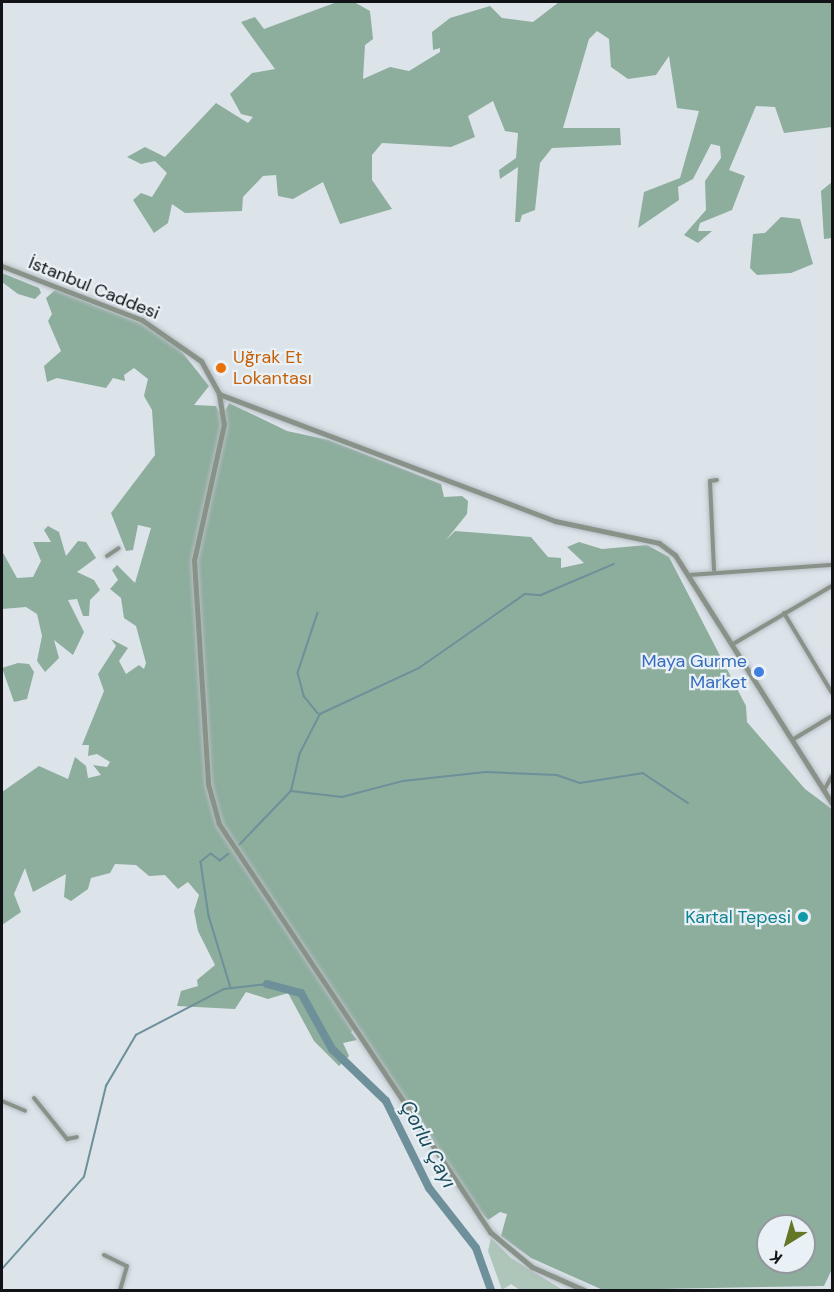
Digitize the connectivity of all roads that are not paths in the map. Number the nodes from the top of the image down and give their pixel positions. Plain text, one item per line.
1 (2, 267) edge
2 (219, 394) junction
3 (717, 480) dead end
4 (119, 548) dead end
5 (106, 556) dead end
6 (832, 565) edge
7 (714, 570) junction
8 (687, 575) junction
9 (832, 586) edge
10 (784, 613) junction
11 (733, 644) junction
12 (832, 693) edge
13 (832, 716) edge
14 (791, 740) junction
15 (832, 776) edge
16 (824, 791) junction
17 (832, 803) edge
18 (34, 1098) dead end
19 (2, 1101) edge
20 (25, 1111) dead end
21 (77, 1137) dead end
22 (104, 1255) dead end
23 (120, 1290) edge
24 (584, 1290) edge

1 - 2 street, İstanbul Caddesi
2 - 8 street
2 - 24 street, İstanbul Caddesi
3 - 7 street
4 - 5 street
6 - 7 street
7 - 8 street
8 - 11 street
9 - 10 street
10 - 11 street
10 - 12 street
11 - 14 street
13 - 14 street
14 - 16 street
15 - 16 street
16 - 17 street
18 - 21 street
19 - 20 street
22 - 23 street

